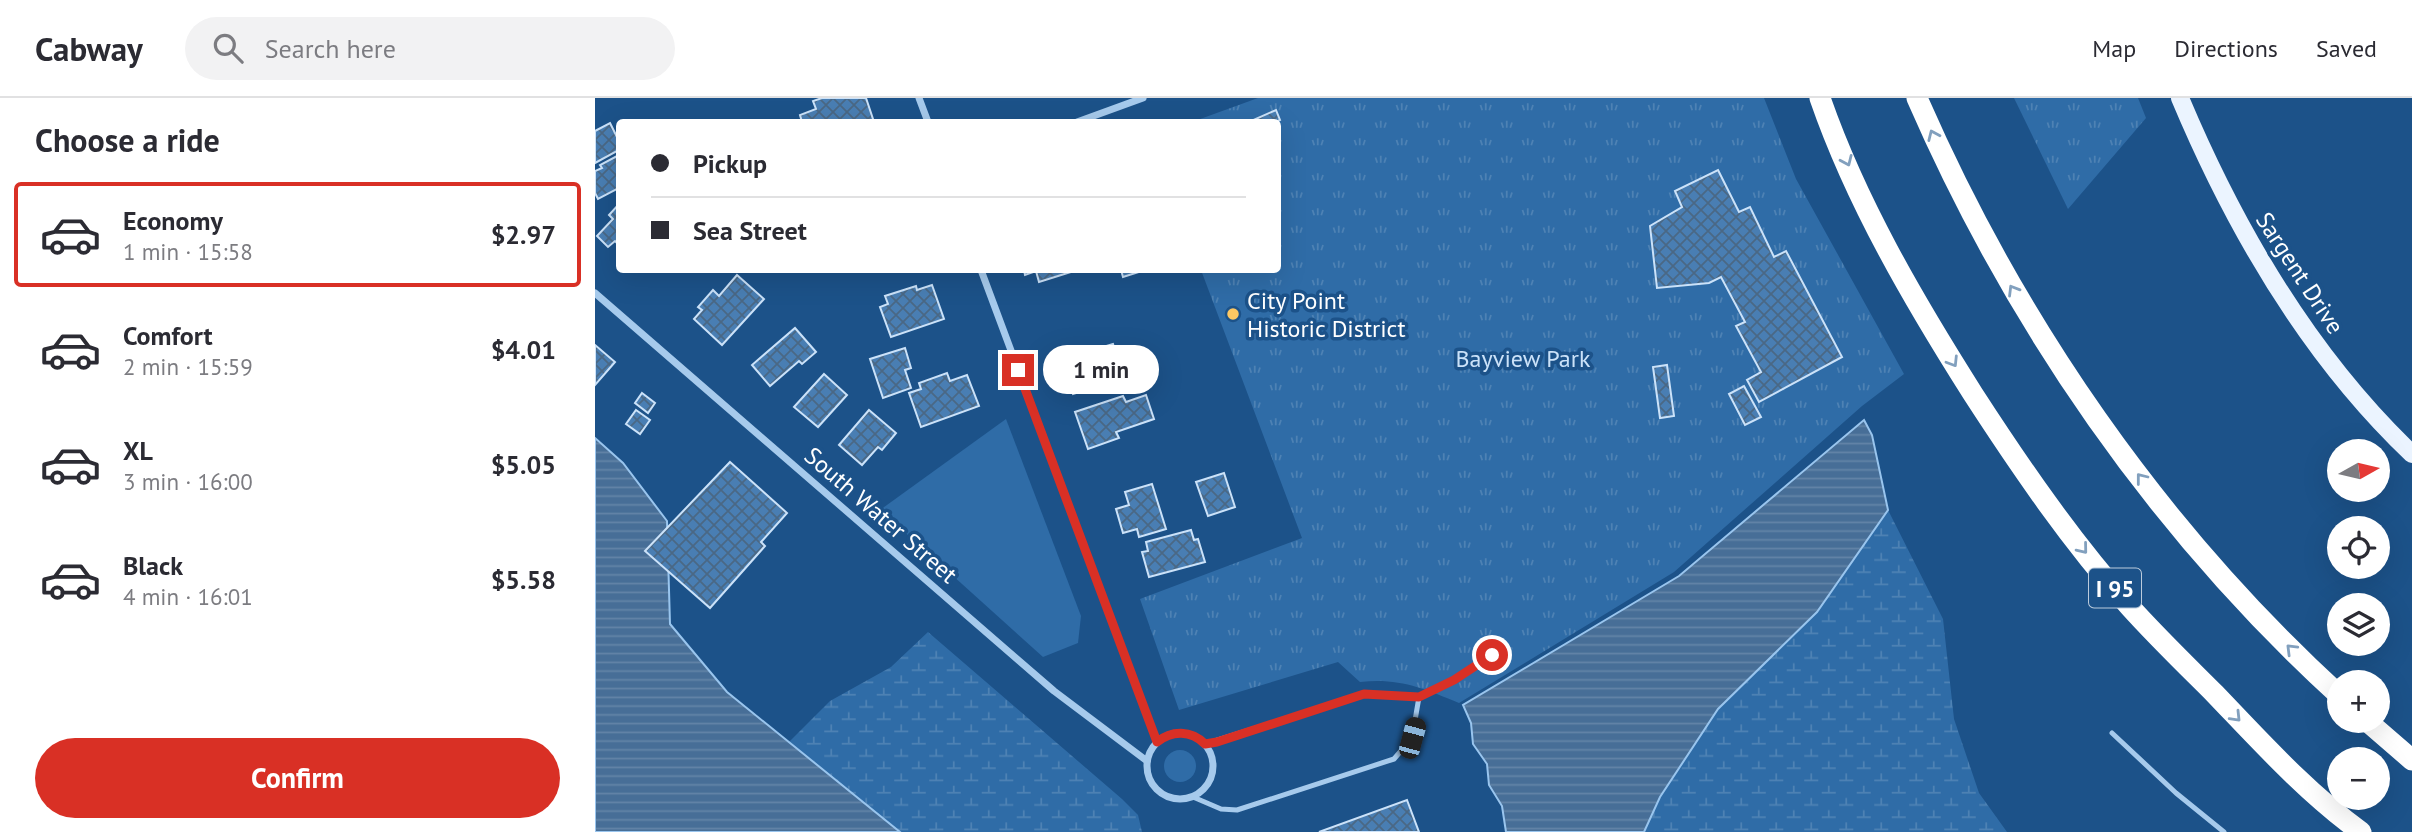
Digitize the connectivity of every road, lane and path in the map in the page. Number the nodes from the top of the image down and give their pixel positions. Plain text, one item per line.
1 (919, 98) edge
2 (1143, 98) edge
3 (1820, 98) edge
4 (1917, 98) edge
5 (2180, 98) edge
6 (927, 119) edge
7 (1085, 119) edge
8 (982, 273) edge
9 (595, 293) edge
10 (2412, 454) edge
11 (1492, 655) dead end
12 (2327, 683) edge
13 (1419, 697) junction
14 (2112, 733) dead end
15 (2381, 733) edge
16 (1157, 742) junction
17 (1205, 744) junction
18 (2412, 760) edge
19 (1147, 761) junction
20 (1193, 797) junction
21 (2224, 832) edge
22 (2361, 832) edge

1 - 6 street
2 - 7 street
3 -> 22 highway, I 95
12 -> 4 highway
5 - 10 main road, Sargent Drive
8 - 16 street
9 - 19 street, South Water Street
11 - 13 lane
13 - 17 lane
13 - 20 lane
14 - 21 lane
15 - 18 highway
16 - 17 street
16 - 19 street
17 - 20 street
19 - 20 street

